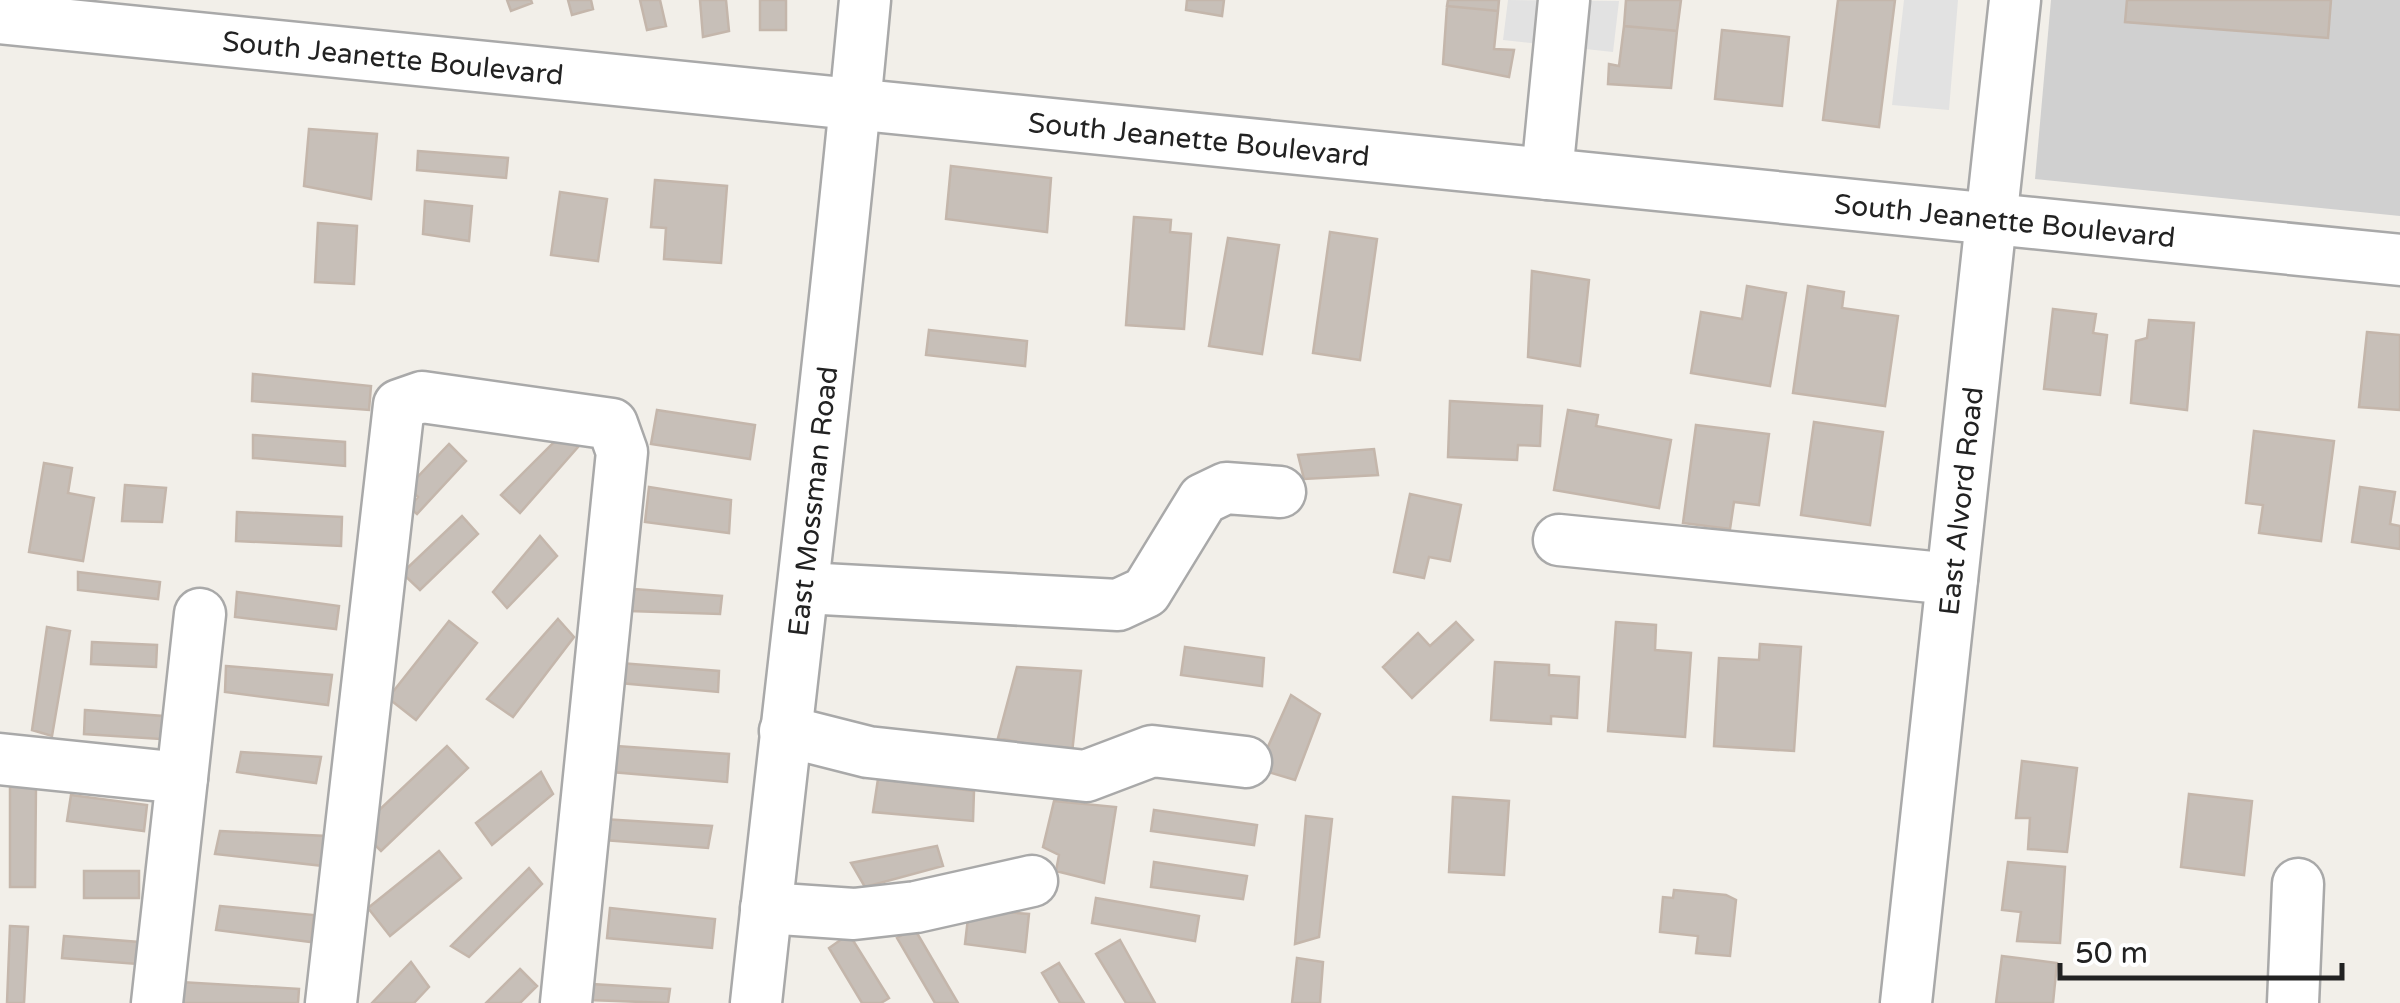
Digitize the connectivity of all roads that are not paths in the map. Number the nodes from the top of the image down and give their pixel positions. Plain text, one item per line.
1 (865, 0) edge
2 (1564, 0) edge
3 (2014, 0) edge
4 (72, 12) edge
5 (0, 18) edge
6 (855, 105) junction
7 (1547, 174) junction
8 (1992, 218) junction
9 (2400, 260) edge
10 (1280, 492) dead end
11 (1560, 540) dead end
12 (1952, 579) junction
13 (804, 588) junction
14 (200, 614) dead end
15 (785, 731) junction
16 (0, 759) edge
17 (1246, 762) dead end
18 (182, 778) junction
19 (1032, 881) dead end
20 (2298, 884) dead end
21 (766, 908) junction
22 (157, 1003) edge
23 (332, 1003) edge
24 (566, 1003) edge
25 (756, 1003) edge
26 (1906, 1003) edge
27 (2293, 1003) edge

1 - 6 street, East Mossman Road
2 - 7 street
3 - 8 street, East Alvord Road
4 - 5 street, South Jeanette Boulevard
4 - 6 street, South Jeanette Boulevard
6 - 7 street, South Jeanette Boulevard
6 - 13 street, East Mossman Road
7 - 8 street, South Jeanette Boulevard
8 - 9 street, South Jeanette Boulevard
8 - 12 street, East Alvord Road
10 - 13 street
11 - 12 street
12 - 26 street, East Alvord Road
13 - 15 street, East Mossman Road
14 - 18 street
15 - 17 street
15 - 21 street, East Mossman Road
16 - 18 street
18 - 22 street
19 - 21 street
20 - 27 street
21 - 25 street, East Mossman Road
23 - 24 street

